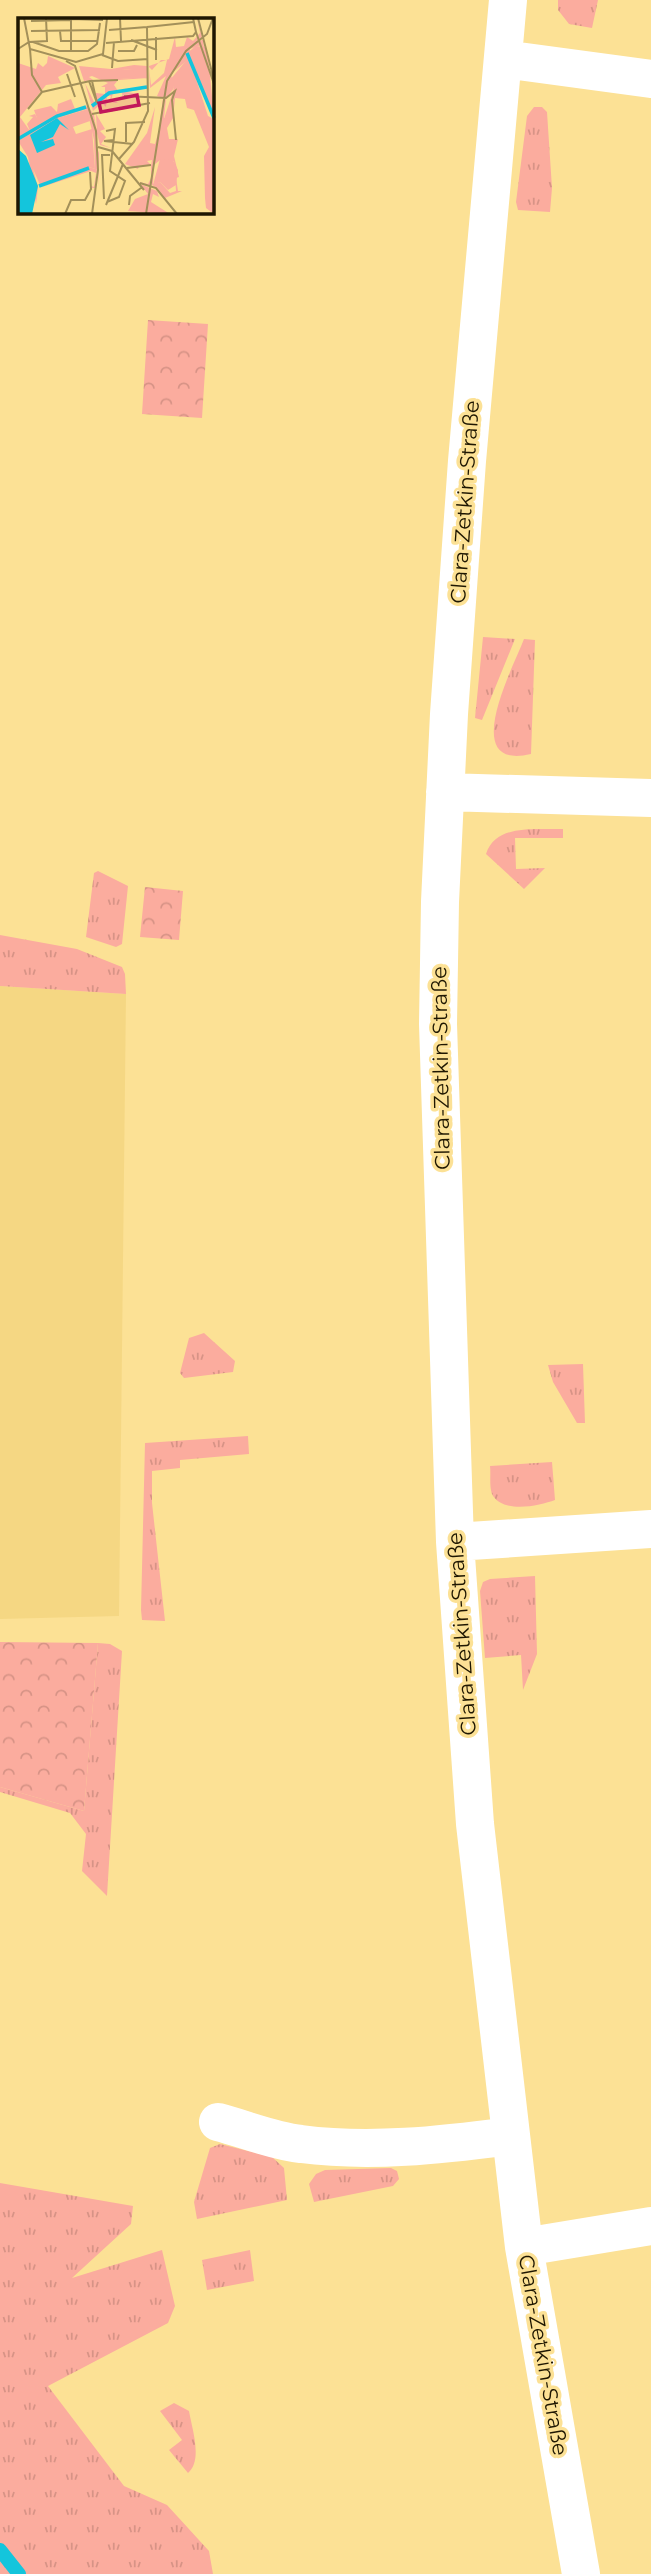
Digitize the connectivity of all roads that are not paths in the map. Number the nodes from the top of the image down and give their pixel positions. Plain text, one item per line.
1 (508, 0) edge
2 (503, 59) junction
3 (651, 79) edge
4 (445, 792) junction
5 (651, 798) edge
6 (651, 1529) edge
7 (455, 1542) junction
8 (218, 2122) dead end
9 (510, 2136) junction
10 (651, 2226) edge
11 (524, 2247) junction
12 (580, 2574) edge

1 - 2 street, Clara-Zetkin-Straße
2 - 3 street
2 - 4 street, Clara-Zetkin-Straße
4 - 5 street
4 - 7 street, Clara-Zetkin-Straße
6 - 7 street
7 - 9 street, Clara-Zetkin-Straße
8 - 9 street
9 - 11 street, Clara-Zetkin-Straße
10 - 11 street
11 - 12 street, Clara-Zetkin-Straße

